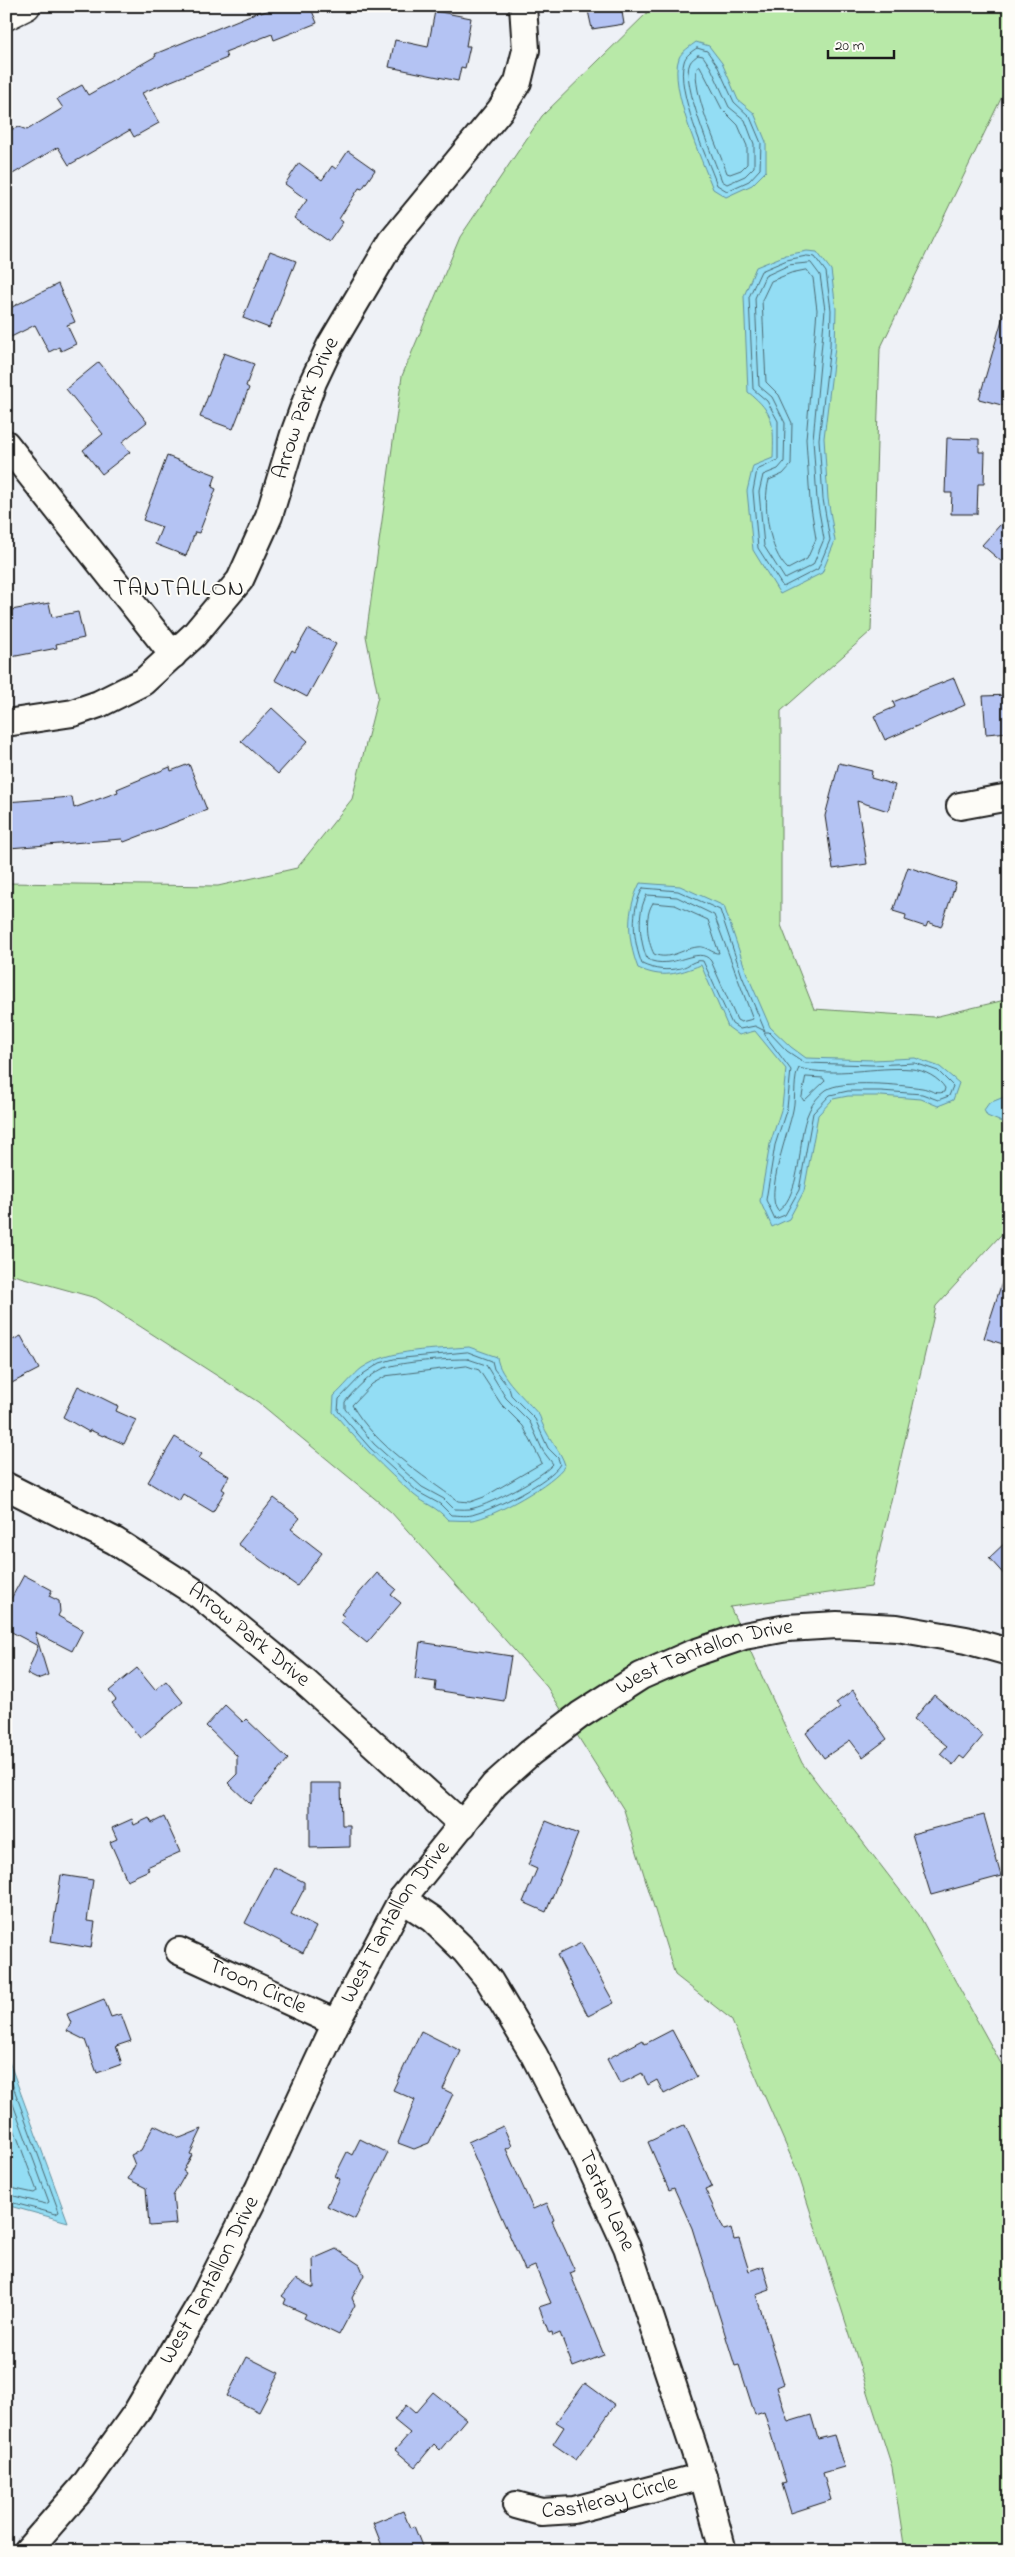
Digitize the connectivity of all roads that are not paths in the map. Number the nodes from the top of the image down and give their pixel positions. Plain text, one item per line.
1 (26, 6) edge
2 (524, 6) edge
3 (6, 16) edge
4 (6, 444) edge
5 (173, 655) junction
6 (6, 723) edge
7 (1009, 797) edge
8 (960, 806) dead end
9 (6, 1486) edge
10 (1009, 1652) edge
11 (463, 1825) junction
12 (402, 1899) junction
13 (179, 1951) dead end
14 (336, 2023) junction
15 (703, 2476) junction
16 (516, 2505) dead end
17 (27, 2551) edge
18 (723, 2551) edge

1 - 3 street
2 - 5 street, Arrow Park Drive
4 - 5 street
5 - 6 street, Arrow Park Drive
7 - 8 street
9 - 11 street, Arrow Park Drive
10 - 11 street, West Tantallon Drive
11 - 12 street, West Tantallon Drive
12 - 14 street, West Tantallon Drive
12 - 15 street, Tartan Lane
13 - 14 street, Troon Circle
14 - 17 street, West Tantallon Drive
15 - 16 street, Castleray Circle
15 - 18 street, Tartan Lane

